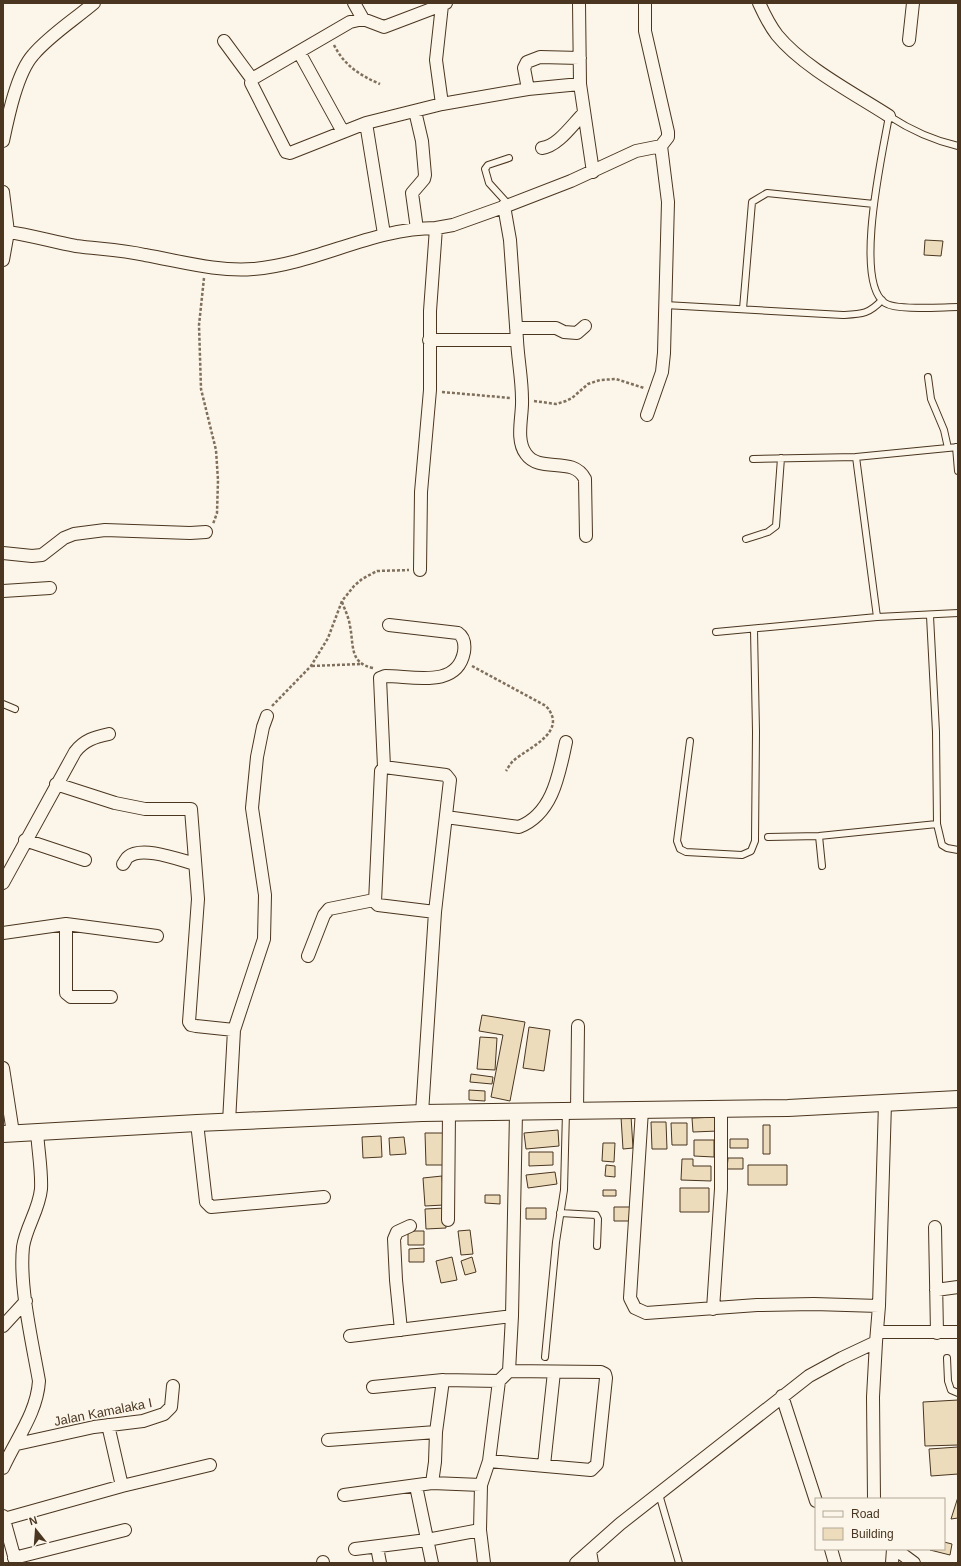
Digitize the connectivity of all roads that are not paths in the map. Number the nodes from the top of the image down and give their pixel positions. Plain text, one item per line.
1 (94, 3) edge
2 (354, 3) edge
3 (579, 3) edge
4 (645, 3) edge
5 (759, 3) edge
6 (913, 3) edge
7 (444, 4) edge
8 (363, 19) junction
9 (909, 40) dead end
10 (224, 41) dead end
11 (299, 52) junction
12 (580, 58) junction
13 (252, 79) junction
14 (580, 84) junction
15 (528, 89) junction
16 (442, 104) junction
17 (415, 111) junction
18 (584, 113) junction
19 (889, 116) junction
20 (366, 123) junction
21 (343, 132) junction
22 (3, 141) edge
23 (661, 146) junction
24 (958, 146) edge
25 (542, 148) dead end
26 (509, 158) dead end
27 (593, 172) junction
28 (3, 192) edge
29 (874, 204) junction
30 (507, 206) junction
31 (436, 228) junction
32 (417, 229) junction
33 (8, 232) junction
34 (384, 234) junction
35 (3, 260) edge
36 (882, 300) junction
37 (665, 305) junction
38 (958, 307) edge
39 (743, 309) junction
40 (585, 326) dead end
41 (516, 334) junction
42 (429, 340) junction
43 (928, 377) dead end
44 (647, 415) dead end
45 (957, 447) edge
46 (948, 448) junction
47 (856, 457) junction
48 (782, 458) junction
49 (753, 459) dead end
50 (958, 471) edge
51 (206, 532) road end
52 (586, 536) dead end
53 (746, 539) dead end
54 (3, 553) edge
55 (420, 570) road end
56 (50, 588) dead end
57 (3, 591) edge
58 (958, 613) edge
59 (930, 616) junction
60 (877, 617) junction
61 (389, 624) dead end
62 (754, 630) junction
63 (716, 632) dead end
64 (3, 704) edge
65 (15, 709) dead end
66 (267, 716) road end
67 (110, 734) dead end
68 (690, 741) dead end
69 (566, 742) dead end
70 (384, 767) junction
71 (56, 784) junction
72 (446, 817) junction
73 (937, 824) junction
74 (819, 836) junction
75 (768, 837) dead end
76 (25, 840) junction
77 (958, 850) edge
78 (85, 860) dead end
79 (123, 864) dead end
80 (195, 864) junction
81 (822, 866) dead end
82 (3, 883) edge
83 (374, 900) junction
84 (435, 912) junction
85 (66, 924) junction
86 (3, 933) edge
87 (157, 936) dead end
88 (308, 956) dead end
89 (110, 997) dead end
90 (578, 1026) dead end
91 (234, 1030) junction
92 (3, 1068) edge
93 (958, 1099) edge
94 (885, 1103) junction
95 (721, 1109) junction
96 (571, 1110) junction
97 (642, 1110) junction
98 (516, 1112) junction
99 (422, 1113) junction
100 (449, 1113) junction
101 (229, 1122) junction
102 (197, 1123) junction
103 (37, 1131) junction
104 (8, 1133) edge
105 (324, 1197) dead end
106 (560, 1212) junction
107 (448, 1220) dead end
108 (410, 1226) dead end
109 (935, 1228) dead end
110 (597, 1246) dead end
111 (958, 1287) edge
112 (936, 1290) junction
113 (26, 1301) junction
114 (879, 1306) junction
115 (713, 1309) junction
116 (512, 1316) junction
117 (3, 1326) edge
118 (401, 1330) junction
119 (958, 1332) edge
120 (937, 1333) junction
121 (350, 1336) dead end
122 (876, 1337) junction
123 (545, 1356) dead end
124 (947, 1358) dead end
125 (509, 1371) junction
126 (554, 1372) junction
127 (443, 1380) junction
128 (498, 1381) junction
129 (173, 1386) dead end
130 (373, 1387) dead end
131 (958, 1393) edge
132 (782, 1396) junction
133 (108, 1426) junction
134 (436, 1432) junction
135 (328, 1440) dead end
136 (16, 1444) junction
137 (489, 1461) junction
138 (210, 1465) dead end
139 (544, 1465) junction
140 (3, 1468) edge
141 (432, 1483) junction
142 (481, 1485) junction
143 (122, 1486) junction
144 (416, 1486) junction
145 (659, 1494) junction
146 (344, 1495) dead end
147 (815, 1498) edge
148 (874, 1498) edge
149 (3, 1517) edge
150 (125, 1530) dead end
151 (480, 1530) junction
152 (427, 1540) junction
153 (7, 1547) edge
154 (377, 1547) junction
155 (355, 1549) dead end
156 (831, 1550) edge
157 (894, 1550) edge
158 (895, 1550) edge
159 (591, 1557) edge
160 (15, 1560) edge
161 (380, 1563) edge
162 (432, 1563) edge
163 (484, 1563) edge
164 (576, 1563) edge
165 (679, 1563) edge
166 (835, 1563) edge
167 (892, 1563) edge
168 (914, 1563) edge

1 - 22 street
2 - 8 street
3 - 12 street
4 - 23 street
5 - 19 street
6 - 9 street
7 - 8 street
7 - 16 street
8 - 11 street
10 - 13 street
11 - 13 street
11 - 21 street
12 - 14 street
12 - 15 street
13 - 21 street
14 - 15 street
14 - 18 street
15 - 16 street
16 - 17 street
17 - 20 street
17 - 32 street
18 - 25 street
18 - 27 street
19 - 24 lane
19 - 29 lane
20 - 21 street
20 - 34 street
23 - 27 street
23 - 37 street
26 - 30 lane
27 - 30 street
28 - 33 street
29 - 36 lane
29 - 39 lane
30 - 31 street
30 - 41 street
31 - 32 street
31 - 42 street
32 - 34 street
33 - 34 street
33 - 35 street
36 - 38 lane
36 - 39 lane
37 - 39 lane
37 - 44 street
40 - 41 street
41 - 42 street
41 - 52 street
42 - 55 street
43 - 46 lane
45 - 46 lane
45 - 50 lane
46 - 47 lane
47 - 48 lane
47 - 60 lane
48 - 49 lane
48 - 53 lane
51 - 54 street
56 - 57 street
58 - 59 lane
59 - 60 lane
59 - 73 lane
60 - 62 lane
61 - 70 street
62 - 63 lane
62 - 68 lane
64 - 65 lane
66 - 91 street
67 - 71 street
69 - 72 street
70 - 72 street
70 - 83 street
71 - 76 street
71 - 80 street
72 - 84 street
73 - 74 lane
73 - 77 lane
74 - 75 lane
74 - 81 lane
76 - 78 street
76 - 82 street
79 - 80 street
80 - 91 street
83 - 84 street
83 - 88 street
84 - 99 street
85 - 86 street
85 - 87 street
85 - 89 street
90 - 96 street
91 - 101 street
92 - 104 street
93 - 94 street
94 - 95 street
94 - 114 street
95 - 97 street
95 - 115 street
96 - 97 street
96 - 98 street
96 - 106 lane
97 - 115 street
98 - 100 street
98 - 116 street
99 - 100 street
99 - 101 street
100 - 107 street
101 - 102 street
102 - 103 street
102 - 105 street
103 - 104 street
103 - 113 street
106 - 110 lane
106 - 123 lane
108 - 118 street
109 - 112 street
111 - 112 street
112 - 120 street
113 - 117 street
113 - 136 street
114 - 115 street
114 - 122 street
116 - 118 street
116 - 125 street
118 - 121 street
119 - 120 street
120 - 122 street
122 - 132 street
122 - 148 street
124 - 131 lane
125 - 126 street
125 - 128 street
126 - 139 street
126 - 139 street
127 - 128 street
127 - 130 street
127 - 134 street
128 - 137 street
129 - 133 street, Jalan Kamalaka I
132 - 145 street
132 - 147 street
133 - 136 street, Jalan Kamalaka I
133 - 143 street
134 - 135 street
134 - 141 street
136 - 140 street
137 - 139 street
137 - 142 street
138 - 143 street
141 - 142 street
141 - 144 street
142 - 151 street
143 - 149 street
144 - 146 street
144 - 152 street
145 - 159 street
145 - 165 lane
149 - 153 street
150 - 160 street
151 - 152 street
151 - 163 street
152 - 154 street
152 - 162 street
153 - 160 street
154 - 155 street
154 - 161 street
156 - 166 street
157 - 167 street
158 - 168 street
159 - 164 street

